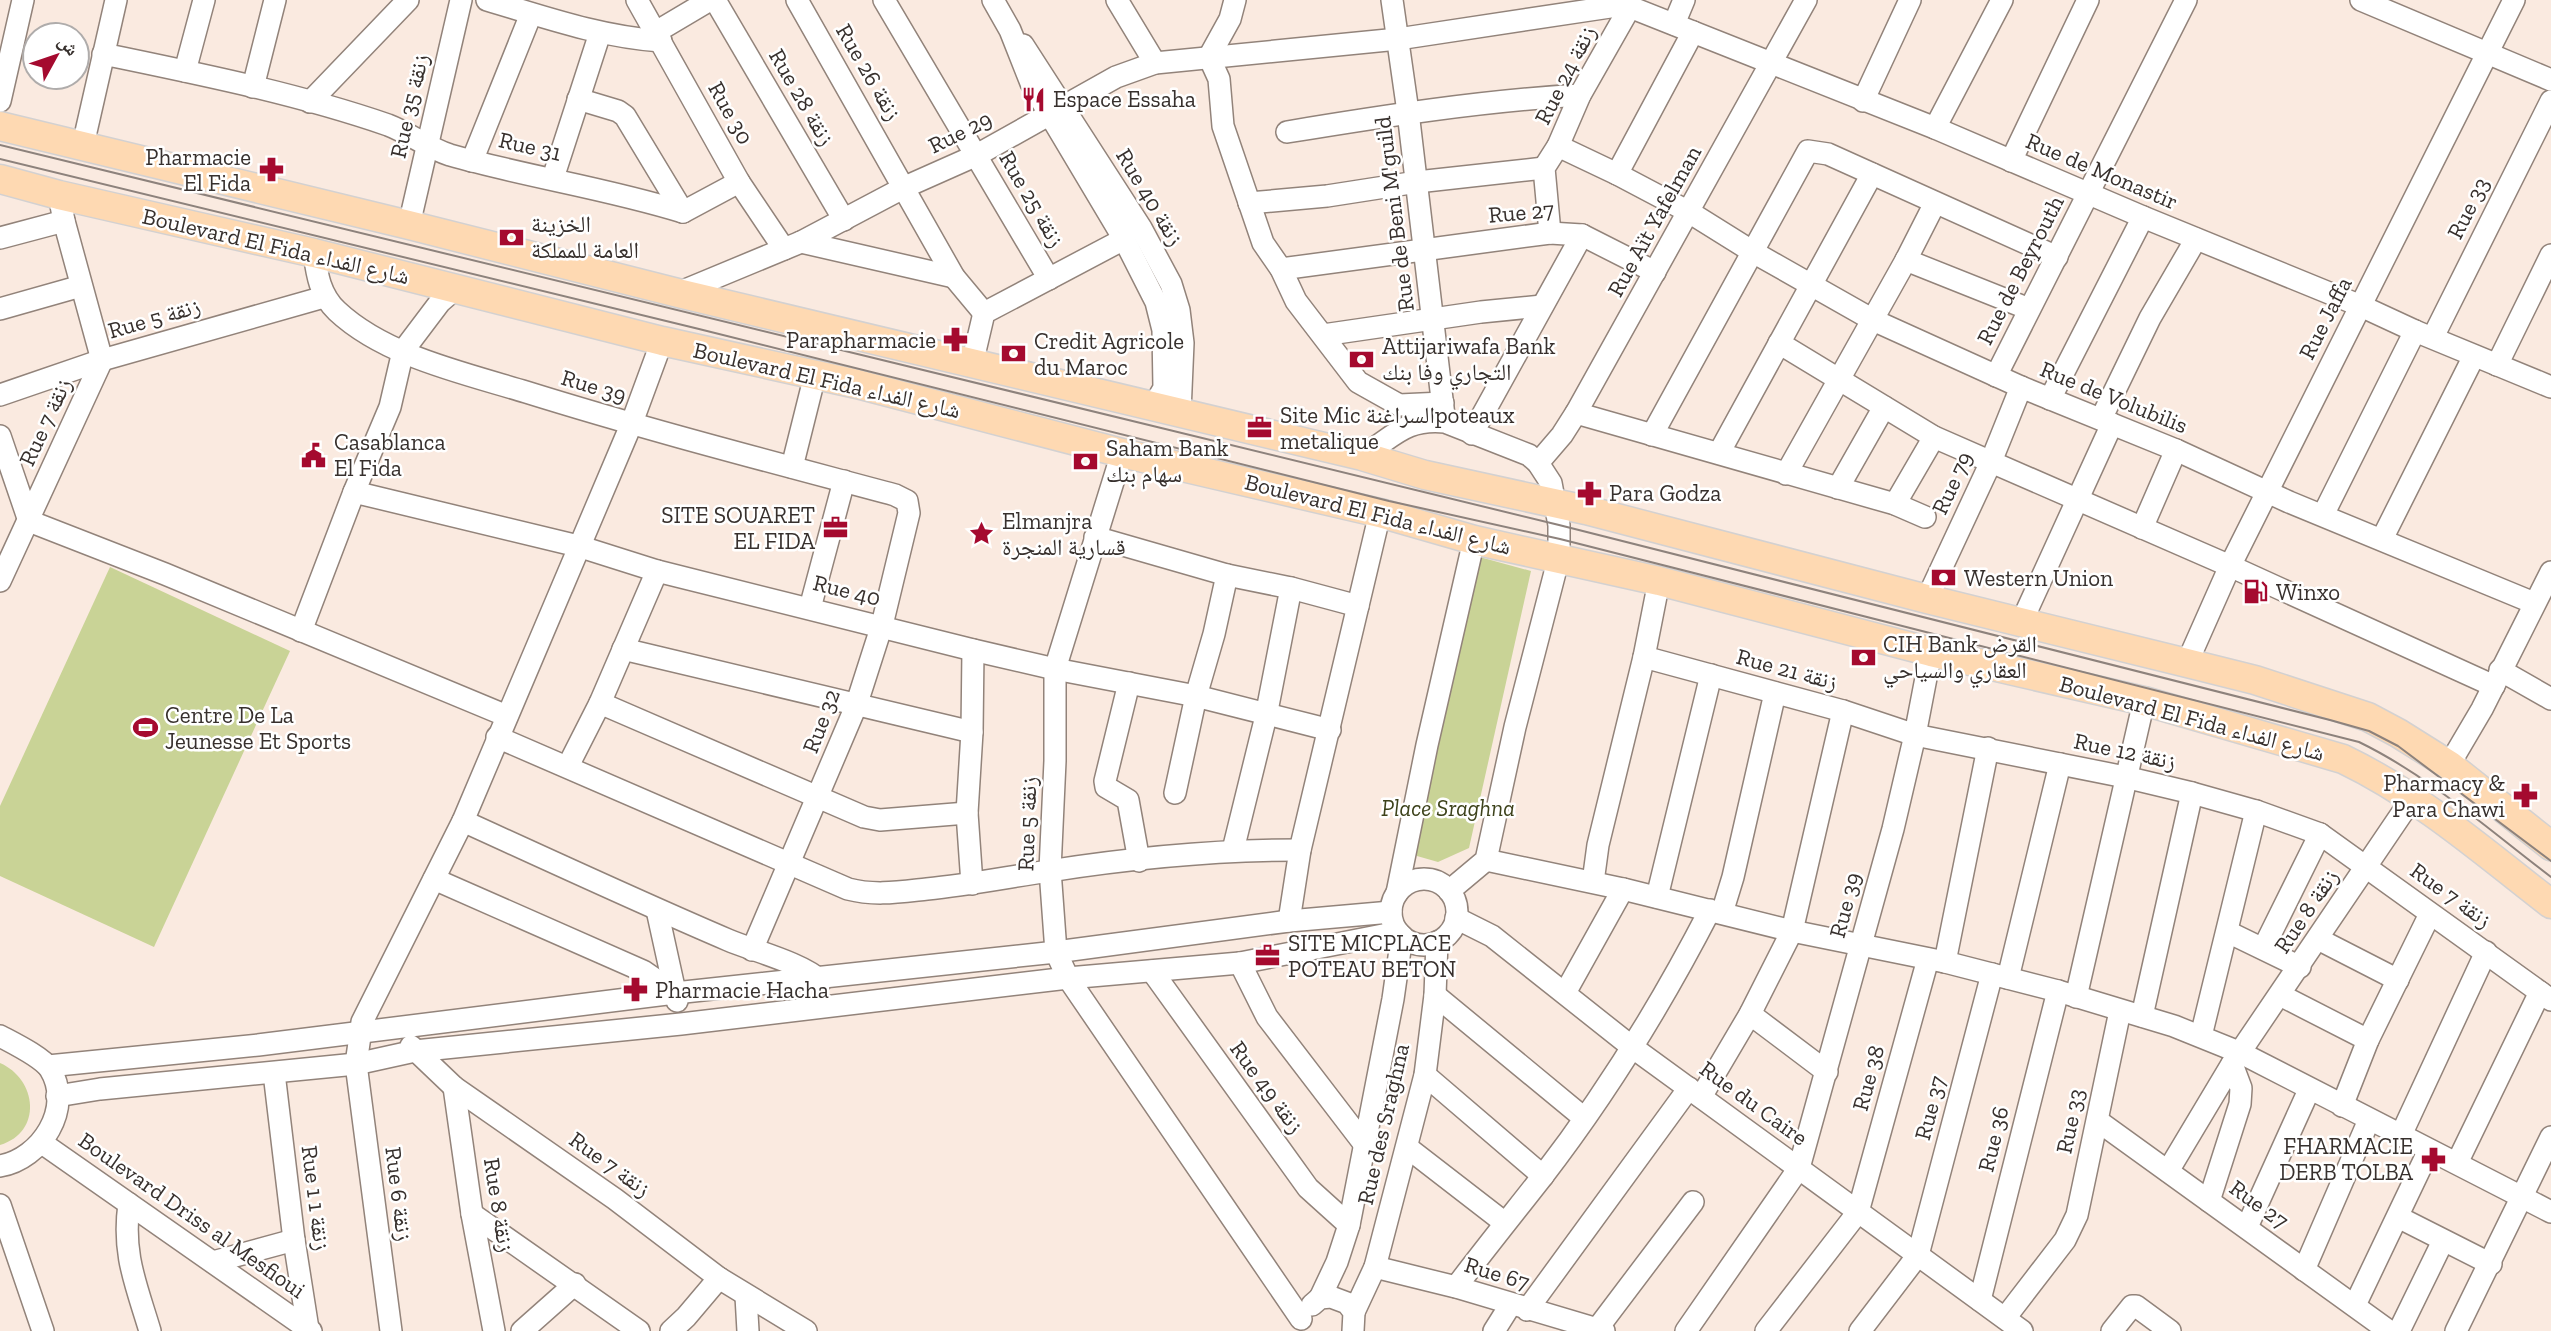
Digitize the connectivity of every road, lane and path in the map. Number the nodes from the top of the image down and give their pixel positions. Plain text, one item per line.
1 (23, 0) edge
2 (116, 0) edge
3 (204, 0) edge
4 (275, 0) edge
5 (408, 0) edge
6 (461, 0) edge
7 (487, 0) edge
8 (637, 0) edge
9 (713, 0) edge
10 (797, 0) edge
11 (884, 0) edge
12 (993, 0) edge
13 (1117, 0) edge
14 (1235, 0) edge
15 (1392, 0) edge
16 (1684, 0) edge
17 (1806, 0) edge
18 (1910, 0) edge
19 (2002, 0) edge
20 (2088, 0) edge
21 (2361, 0) edge
22 (2514, 0) edge
23 (2184, 1) edge
24 (1617, 4) edge
25 (539, 10) edge
26 (1684, 28) junction
27 (8, 29) edge
28 (600, 33) junction
29 (658, 36) junction
30 (1398, 38) junction
31 (2489, 52) junction
32 (103, 54) junction
33 (1209, 57) junction
34 (1155, 63) junction
35 (1772, 64) junction
36 (185, 71) junction
37 (2551, 80) edge
38 (253, 87) junction
39 (1580, 95) junction
40 (578, 99) junction
41 (0, 101) edge
42 (1863, 101) junction
43 (310, 102) junction
44 (2551, 102) edge
45 (1056, 111) junction
46 (1408, 112) junction
47 (0, 126) edge
48 (1935, 128) junction
49 (1287, 132) dead end
50 (83, 145) junction
51 (426, 145) junction
52 (1558, 146) junction
53 (977, 155) junction
54 (472, 160) junction
55 (2011, 161) junction
56 (1544, 168) junction
57 (1617, 174) junction
58 (1872, 174) junction
59 (553, 178) junction
60 (0, 179) edge
61 (738, 182) junction
62 (1416, 182) junction
63 (905, 187) junction
64 (2089, 194) junction
65 (1249, 202) junction
66 (1935, 203) junction
67 (61, 208) junction
68 (683, 212) junction
69 (1689, 212) junction
70 (2143, 217) junction
71 (844, 220) junction
72 (409, 225) junction
73 (1550, 233) junction
74 (1581, 235) junction
75 (0, 238) edge
76 (1124, 239) junction
77 (2196, 239) junction
78 (793, 246) junction
79 (1425, 249) junction
80 (1753, 252) junction
81 (314, 253) junction
82 (2551, 255) edge
83 (2057, 257) junction
84 (1906, 260) junction
85 (737, 267) junction
86 (1281, 269) junction
87 (1655, 272) junction
88 (954, 277) junction
89 (1049, 279) junction
90 (81, 286) junction
91 (1813, 286) junction
92 (456, 288) junction
93 (678, 293) junction
94 (324, 297) junction
95 (1542, 306) junction
96 (2361, 306) junction
97 (0, 309) edge
98 (2029, 309) junction
99 (747, 310) junction
100 (984, 313) junction
101 (1433, 318) junction
102 (1873, 320) junction
103 (2424, 334) junction
104 (1323, 335) junction
105 (662, 341) junction
106 (1779, 343) junction
107 (403, 351) junction
108 (2474, 356) junction
109 (102, 360) junction
110 (972, 364) junction
111 (2497, 365) junction
112 (815, 375) junction
113 (1996, 376) junction
114 (1838, 380) junction
115 (2021, 387) junction
116 (2551, 387) edge
117 (0, 395) edge
118 (2050, 399) junction
119 (1884, 407) junction
120 (1166, 410) junction
121 (1444, 413) junction
122 (1576, 413) junction
123 (2106, 421) junction
124 (631, 425) junction
125 (1472, 434) junction
126 (1652, 435) junction
127 (0, 436) edge
128 (1934, 437) junction
129 (2176, 450) junction
130 (1122, 453) junction
131 (1719, 453) junction
132 (1362, 456) junction
133 (1538, 463) junction
134 (1990, 464) junction
135 (792, 467) junction
136 (5, 468) edge
137 (1786, 474) junction
138 (844, 481) junction
139 (1838, 488) junction
140 (2267, 491) junction
141 (354, 492) junction
142 (2077, 499) junction
143 (907, 501) joint
144 (1555, 504) junction
145 (1895, 504) junction
146 (1380, 513) junction
147 (2323, 515) junction
148 (1925, 517) dead end
149 (25, 527) junction
150 (2142, 528) junction
151 (1095, 537) junction
152 (2382, 539) junction
153 (1474, 540) junction
154 (0, 542) edge
155 (578, 547) junction
156 (1559, 557) junction
157 (2230, 566) junction
158 (657, 571) junction
159 (2551, 572) edge
160 (1227, 575) junction
161 (1659, 581) junction
162 (0, 582) edge
163 (1291, 588) junction
164 (1927, 599) junction
165 (2533, 603) junction
166 (1358, 606) junction
167 (810, 608) junction
168 (2022, 621) junction
169 (882, 625) junction
170 (301, 631) junction
171 (623, 649) junction
172 (973, 650) junction
173 (1931, 652) junction
174 (1644, 657) junction
175 (2187, 663) junction
176 (1055, 668) junction
177 (1711, 676) junction
178 (2497, 678) junction
179 (1129, 683) junction
180 (1775, 693) junction
181 (1196, 696) junction
182 (2551, 699) edge
183 (2144, 701) junction
184 (600, 703) junction
185 (856, 706) junction
186 (1843, 711) junction
187 (507, 716) junction
188 (1266, 716) junction
189 (1330, 730) junction
190 (972, 732) junction
191 (1915, 735) junction
192 (497, 737) junction
193 (1988, 748) junction
194 (2060, 764) junction
195 (2449, 765) junction
196 (568, 766) junction
197 (2125, 777) junction
198 (1175, 793) dead end
199 (2192, 793) junction
200 (819, 796) junction
201 (2413, 797) junction
202 (2256, 811) junction
203 (967, 813) junction
204 (463, 821) junction
205 (2320, 834) junction
206 (2551, 846) edge
207 (1233, 850) junction
208 (1300, 850) junction
209 (1139, 860) junction
210 (1486, 860) junction
211 (790, 862) junction
212 (2367, 866) junction
213 (1051, 870) junction
214 (434, 879) junction
215 (1593, 883) junction
216 (972, 884) junction
217 (1623, 889) junction
218 (1449, 891) junction
219 (1657, 897) junction
220 (2551, 904) edge
221 (657, 910) junction
222 (1716, 911) junction
223 (2431, 914) junction
224 (1397, 918) junction
225 (1456, 918) junction
226 (1289, 921) junction
227 (1792, 931) junction
228 (2228, 932) junction
229 (2318, 939) junction
230 (1437, 942) junction
231 (1861, 944) junction
232 (2263, 947) junction
233 (752, 950) junction
234 (1056, 952) junction
235 (2486, 952) junction
236 (1936, 960) junction
237 (1240, 963) junction
238 (2300, 967) junction
239 (1152, 971) junction
240 (2000, 976) junction
241 (1068, 978) junction
242 (820, 979) junction
243 (2398, 980) junction
244 (676, 993) junction
245 (1565, 993) junction
246 (2067, 994) junction
247 (1435, 995) junction
248 (2280, 995) junction
249 (2545, 996) edge
250 (827, 1007) junction
251 (2120, 1010) junction
252 (1750, 1013) junction
253 (2142, 1016) junction
254 (681, 1024) junction
255 (393, 1027) junction
256 (360, 1032) junction
257 (0, 1036) edge
258 (2201, 1036) junction
259 (2368, 1040) junction
260 (1633, 1047) junction
261 (415, 1051) junction
262 (2237, 1059) junction
263 (356, 1064) junction
264 (48, 1066) junction
265 (1827, 1072) junction
266 (274, 1073) junction
267 (1425, 1075) junction
268 (454, 1087) junction
269 (2309, 1090) junction
270 (1695, 1093) junction
271 (57, 1096) junction
272 (2342, 1106) junction
273 (1584, 1118) junction
274 (2369, 1120) junction
275 (2098, 1121) junction
276 (2401, 1135) junction
277 (2551, 1137) edge
278 (42, 1143) junction
279 (1365, 1145) junction
280 (1408, 1148) junction
281 (2429, 1150) junction
282 (2457, 1163) junction
283 (0, 1166) edge
284 (1799, 1168) junction
285 (2168, 1171) junction
286 (1543, 1176) junction
287 (2521, 1198) junction
288 (2210, 1200) junction
289 (1693, 1202) dead end
290 (129, 1204) junction
291 (0, 1205) edge
292 (1858, 1212) junction
293 (2551, 1212) edge
294 (472, 1214) junction
295 (2398, 1217) junction
296 (1506, 1223) junction
297 (1349, 1225) junction
298 (2247, 1227) junction
299 (294, 1240) junction
300 (2443, 1241) junction
301 (1918, 1255) junction
302 (213, 1262) junction
303 (2491, 1264) junction
304 (1375, 1267) junction
305 (2304, 1270) junction
306 (719, 1278) junction
307 (575, 1284) junction
308 (1456, 1287) junction
309 (746, 1296) junction
310 (1320, 1297) junction
311 (1980, 1300) junction
312 (2355, 1306) junction
313 (1519, 1307) junction
314 (1353, 1322) edge
315 (1299, 1325) edge
316 (2013, 1325) edge
317 (682, 1326) edge
318 (1870, 1328) edge
319 (1588, 1329) edge
320 (310, 1330) edge
321 (43, 1331) edge
322 (150, 1331) edge
323 (391, 1331) edge
324 (494, 1331) edge
325 (522, 1331) edge
326 (639, 1331) edge
327 (748, 1331) edge
328 (806, 1331) edge
329 (1494, 1331) edge
330 (1686, 1331) edge
331 (1766, 1331) edge
332 (2112, 1331) edge
333 (2170, 1331) edge
334 (2389, 1331) edge
335 (2399, 1331) edge
336 (2456, 1331) edge

1 - 27 street
2 - 32 street
3 - 36 street
4 - 38 street
5 - 43 street
6 - 51 street, Rue 35 زنقة
7 - 25 street
8 - 29 street, Rue 30
9 - 29 street
9 - 71 street, Rue 28 زنقة
10 - 63 street, Rue 26 زنقة
11 - 53 street, Rue 25 زنقة
12 - 45 street, Rue 40 زنقة
13 - 34 street
14 - 33 street
15 - 30 street, Rue de Beni M'guild
16 - 26 street
17 - 35 street, Rue Aït Yafelman
18 - 42 street
19 - 48 street
20 - 55 street
21 - 31 street
22 - 31 street, Rue Jaffa
23 - 64 street, Rue de Beyrouth
24 - 26 street, Rue de Monastir
24 - 30 street, Rue 24 زنقة
24 - 39 street, Rue 24 زنقة
25 - 28 street
25 - 54 street
26 - 35 street, Rue de Monastir
26 - 57 street
27 - 41 street
28 - 29 street
28 - 40 street
29 - 61 street, Rue 30
30 - 33 street, Rue 24 زنقة
30 - 46 street, Rue de Beni M'guild
31 - 37 street
31 - 96 street, Rue Jaffa
32 - 36 street, Rue 31
32 - 50 street
33 - 34 street, Rue 29
33 - 65 street
34 - 45 street, Rue 29
35 - 42 street, Rue de Monastir
35 - 69 street, Rue Aït Yafelman
36 - 38 street, Rue 31
38 - 43 street, Rue 31
39 - 46 street
39 - 52 street, Rue 24 زنقة
40 - 59 street
40 - 68 street
42 - 48 street, Rue de Monastir
43 - 51 street, Rue 31
44 - 103 street, Rue 33
45 - 53 street, Rue 29
45 - 76 street, Rue 40 زنقة
45 - 120 street, Rue 40 زنقة
46 - 49 street
46 - 62 street, Rue de Beni M'guild
47 - 50 main road
48 - 55 street, Rue de Monastir
50 - 72 main road
51 - 54 street, Rue 31
51 - 72 street, Rue 35 زنقة
52 - 56 street, Rue 24 زنقة
52 - 57 street, Rue de Volubilis
53 - 63 street, Rue 29
53 - 89 street, Rue 25 زنقة
54 - 59 street, Rue 31
55 - 64 street, Rue de Monastir
56 - 62 street
56 - 73 street
57 - 69 street, Rue de Volubilis
58 - 66 street
58 - 80 street
58 - 91 street
59 - 68 street, Rue 31
60 - 67 main road, Boulevard El Fida شارع الفداء
61 - 68 street
61 - 78 street, Rue 30
62 - 65 street
62 - 79 street, Rue de Beni M'guild
63 - 71 street, Rue 29
63 - 88 street, Rue 26 زنقة
64 - 70 street, Rue de Monastir
64 - 83 street, Rue de Beyrouth
65 - 86 street
66 - 83 street
66 - 84 street
67 - 75 street
67 - 81 main road, Boulevard El Fida شارع الفداء
67 - 90 street
69 - 80 street, Rue de Volubilis
69 - 87 street, Rue Aït Yafelman
70 - 77 street, Rue de Monastir
70 - 118 street
71 - 78 street, Rue 29
72 - 93 main road
73 - 74 street, Rue 27
73 - 79 street, Rue 27
74 - 87 street, Rue 27
74 - 95 street
76 - 89 street
76 - 120 street, Rue 40 زنقة
77 - 96 street, Rue de Monastir
77 - 123 street
78 - 85 street, Rue 29
78 - 88 street
79 - 86 street, Rue 27
79 - 101 street, Rue de Beni M'guild
80 - 91 street, Rue de Volubilis
80 - 126 street
81 - 92 main road, Boulevard El Fida شارع الفداء
81 - 94 street
82 - 111 street
83 - 98 street, Rue de Beyrouth
84 - 98 street
84 - 102 street
85 - 93 street, Rue 29
85 - 99 street
86 - 104 street
87 - 122 street, Rue Aït Yafelman
88 - 100 street, Rue 26 زنقة
89 - 100 street
90 - 97 street
90 - 109 street
91 - 102 street, Rue de Volubilis
91 - 106 street
92 - 105 main road, Boulevard El Fida شارع الفداء
92 - 107 street
93 - 99 main road
94 - 107 street, Rue 39
94 - 109 street, Rue 5 زنقة
95 - 101 street
95 - 125 street
96 - 103 street, Rue de Monastir
96 - 140 street, Rue Jaffa
98 - 113 street, Rue de Beyrouth
99 - 110 main road
100 - 110 street
101 - 104 street
101 - 121 street, Rue de Beni M'guild
102 - 113 street, Rue de Volubilis
102 - 114 street
103 - 108 street, Rue de Monastir
103 - 147 street, Rue 33
104 - 121 street
105 - 112 main road, Boulevard El Fida شارع الفداء
105 - 124 street, Rue 6 زنقة
106 - 114 street
106 - 131 street
107 - 124 street, Rue 39
107 - 141 street
108 - 111 street, Rue de Monastir
108 - 152 street
109 - 117 street, Rue 5 زنقة
109 - 149 street, Rue 7 زنقة
110 - 120 main road
111 - 116 street, Rue de Monastir
112 - 130 main road, Boulevard El Fida شارع الفداء
112 - 135 street
113 - 115 street, Rue de Volubilis
114 - 119 street
114 - 137 street
115 - 118 street, Rue de Volubilis
115 - 134 street, Rue 79
118 - 123 street, Rue de Volubilis
119 - 128 street
119 - 139 street
120 - 132 main road
121 - 125 street
121 - 132 street
122 - 126 street
122 - 133 street, Rue Aït Yafelman
123 - 129 street, Rue de Volubilis
123 - 142 street
124 - 135 street, Rue 39
124 - 155 street, Rue 6 زنقة
125 - 133 street
126 - 131 street
127 - 136 street
128 - 134 street
128 - 145 street
129 - 140 street, Rue de Volubilis
129 - 150 street
130 - 146 main road, Boulevard El Fida شارع الفداء
130 - 151 street
131 - 137 street
132 - 144 main road
133 - 144 street
134 - 142 street
134 - 164 street, Rue 79
135 - 138 street, Rue 39
136 - 149 street
137 - 139 street
138 - 143 street, Rue 39
138 - 167 street
139 - 145 street
140 - 147 street, Rue de Volubilis
140 - 157 street, Rue Jaffa
141 - 155 street, Rue 40
141 - 170 street
142 - 150 street
142 - 168 street
143 - 169 street, Rue 32
144 - 156 street
144 - 164 main road
145 - 148 street
146 - 153 main road, Boulevard El Fida شارع الفداء
146 - 166 street
147 - 152 street, Rue de Volubilis
149 - 154 street
149 - 162 street, Rue 7 زنقة
149 - 170 street
150 - 157 street
151 - 160 street
151 - 176 street
152 - 165 street, Rue de Volubilis
153 - 156 main road, Boulevard El Fida شارع الفداء
153 - 224 street, Rue des Sraghna
155 - 158 street, Rue 40
155 - 187 street, Rue 6 زنقة
156 - 161 main road, Boulevard El Fida شارع الفداء
156 - 210 street
157 - 175 street, Rue Jaffa
157 - 178 street
158 - 167 street, Rue 40
158 - 171 street
159 - 165 street
160 - 163 street
160 - 181 street
161 - 173 main road, Boulevard El Fida شارع الفداء
161 - 174 street
163 - 166 street
163 - 188 street
164 - 168 main road
165 - 178 street
166 - 189 street
167 - 169 street, Rue 40
168 - 175 main road
169 - 172 street, Rue 40
169 - 185 street, Rue 32
170 - 187 street
171 - 184 street
171 - 185 street
172 - 176 street, Rue 40
172 - 190 street
173 - 183 main road, Boulevard El Fida شارع الفداء
173 - 191 street, Rue 39
174 - 177 street, Rue 21 زنقة
174 - 215 street
175 - 195 main road
176 - 179 street, Rue 40
176 - 213 street, Rue 5 زنقة
177 - 180 street, Rue 21 زنقة
177 - 219 street
178 - 182 street
178 - 195 street
179 - 181 street, Rue 40
179 - 209 street
180 - 186 street, Rue 21 زنقة
180 - 222 street
181 - 188 street, Rue 40
181 - 198 street
183 - 197 street, Rue 36
183 - 201 main road, Boulevard El Fida شارع الفداء
184 - 196 street
184 - 200 street
185 - 190 street
185 - 200 street, Rue 32
186 - 191 street, Rue 21 زنقة
186 - 227 street
187 - 192 street, Rue 6 زنقة
188 - 189 street, Rue 40
188 - 207 street
189 - 208 street
190 - 203 street
191 - 193 street, Rue 12 زنقة
191 - 231 street, Rue 39
192 - 196 street
192 - 204 street, Rue 6 زنقة
193 - 194 street, Rue 12 زنقة
193 - 236 street, Rue 38
194 - 197 street, Rue 12 زنقة
194 - 240 street, Rue 37
195 - 206 main road
196 - 211 street
197 - 199 street, Rue 12 زنقة
197 - 246 street, Rue 36
199 - 202 street, Rue 12 زنقة
199 - 253 street
200 - 203 street
200 - 211 street, Rue 32
201 - 212 street, Rue 8 زنقة
201 - 220 main road, Boulevard El Fida شارع الفداء
202 - 205 street, Rue 12 زنقة
202 - 228 street
203 - 216 street
204 - 214 street, Rue 6 زنقة
204 - 221 street
205 - 212 street, Rue 7 زنقة
205 - 232 street
207 - 208 street
207 - 209 street
208 - 226 street
209 - 213 street
210 - 215 street
210 - 218 street
211 - 216 street
211 - 233 street, Rue 32
212 - 223 street, Rue 7 زنقة
212 - 229 street, Rue 8 زنقة
213 - 216 street
213 - 234 street, Rue 5 زنقة
214 - 244 street
214 - 256 street, Rue 6 زنقة
215 - 217 street
217 - 219 street
217 - 245 street
218 - 224 street
218 - 225 street
219 - 222 street
221 - 233 street
221 - 244 street
222 - 227 street
222 - 260 street
223 - 235 street, Rue 7 زنقة
223 - 243 street
224 - 226 street
224 - 230 street
224 - 237 street
224 - 279 street, Rue des Sraghna
225 - 230 street
225 - 245 street, Rue du Caire
226 - 234 street
227 - 231 street
227 - 252 street
228 - 232 street
228 - 258 street
229 - 238 street, Rue 8 زنقة
229 - 243 street
230 - 247 street, Rue des Sraghna
231 - 236 street
231 - 265 street, Rue 39
232 - 238 street
233 - 242 street
234 - 241 street, Rue 5 زنقة
234 - 242 street
235 - 249 street, Rue 7 زنقة
235 - 276 street
236 - 240 street
236 - 292 street, Rue 38
237 - 239 street
237 - 279 street
238 - 248 street, Rue 8 زنقة
239 - 241 street
239 - 297 street, Rue 49 زنقة
240 - 246 street
240 - 301 street, Rue 37
241 - 250 street
241 - 315 street, Rue 5 زنقة
242 - 244 street
242 - 250 street
243 - 259 street
244 - 254 street
244 - 255 street
245 - 260 street, Rue du Caire
246 - 251 street
246 - 311 street, Rue 36
247 - 267 street, Rue des Sraghna
247 - 273 street
248 - 259 street
248 - 262 street, Rue 8 زنقة
249 - 282 street
250 - 254 street
251 - 253 street
251 - 275 street, Rue 33
252 - 265 street
252 - 270 street
253 - 258 street
254 - 261 street
255 - 256 street
255 - 261 street, Rue 7 زنقة
256 - 263 street, Rue 6 زنقة
256 - 264 street
257 - 264 street
258 - 262 street
259 - 272 street
260 - 270 street, Rue du Caire
260 - 273 street
261 - 263 street
261 - 268 street, Rue 7 زنقة
262 - 269 street
262 - 285 street
262 - 288 street
263 - 266 street
263 - 323 street, Rue 6 زنقة
264 - 271 street
265 - 284 street, Rue 39
266 - 271 street
266 - 299 street, Rue 1 زنقة 1
267 - 280 street, Rue des Sraghna
267 - 286 street
268 - 294 street, Rue 8 زنقة
268 - 306 street, Rue 7 زنقة
269 - 272 street
269 - 298 street
270 - 284 street, Rue du Caire
270 - 313 street
271 - 278 street
272 - 274 street
273 - 286 street
274 - 276 street
274 - 305 street
275 - 285 street, Rue 27
275 - 316 street, Rue 33
276 - 281 street
277 - 287 street
278 - 283 street
278 - 290 street, Boulevard Driss al Mesfioui
279 - 297 street, Rue des Sraghna
280 - 296 street
280 - 304 street, Rue des Sraghna
281 - 282 street
281 - 295 street
282 - 287 street
284 - 292 street, Rue du Caire
284 - 330 street, Rue 39
285 - 288 street, Rue 27
286 - 296 street
287 - 293 street
287 - 303 street
288 - 298 street, Rue 27
289 - 319 street
290 - 302 street, Boulevard Driss al Mesfioui
290 - 322 street
291 - 321 street
292 - 301 street, Rue du Caire
292 - 331 street
294 - 307 street
294 - 324 street, Rue 8 زنقة
295 - 300 street
295 - 312 street
296 - 308 street
297 - 310 street, Rue des Sraghna
298 - 305 street, Rue 27
299 - 302 street
299 - 320 street, Rue 1 زنقة 1
300 - 303 street
300 - 335 street
301 - 311 street, Rue du Caire
301 - 318 street
302 - 320 street, Boulevard Driss al Mesfioui
303 - 336 street
304 - 308 street, Rue 67
304 - 314 street, Rue des Sraghna
305 - 312 street, Rue 27
306 - 309 street, Rue 7 زنقة
306 - 317 street
307 - 325 street
307 - 326 street
308 - 313 street, Rue 67
309 - 327 street
309 - 328 street, Rue 7 زنقة
310 - 314 street
310 - 315 street, Rue des Sraghna
311 - 316 street, Rue du Caire
312 - 334 street, Rue 27
313 - 319 street, Rue 67
313 - 329 street
332 - 333 street

